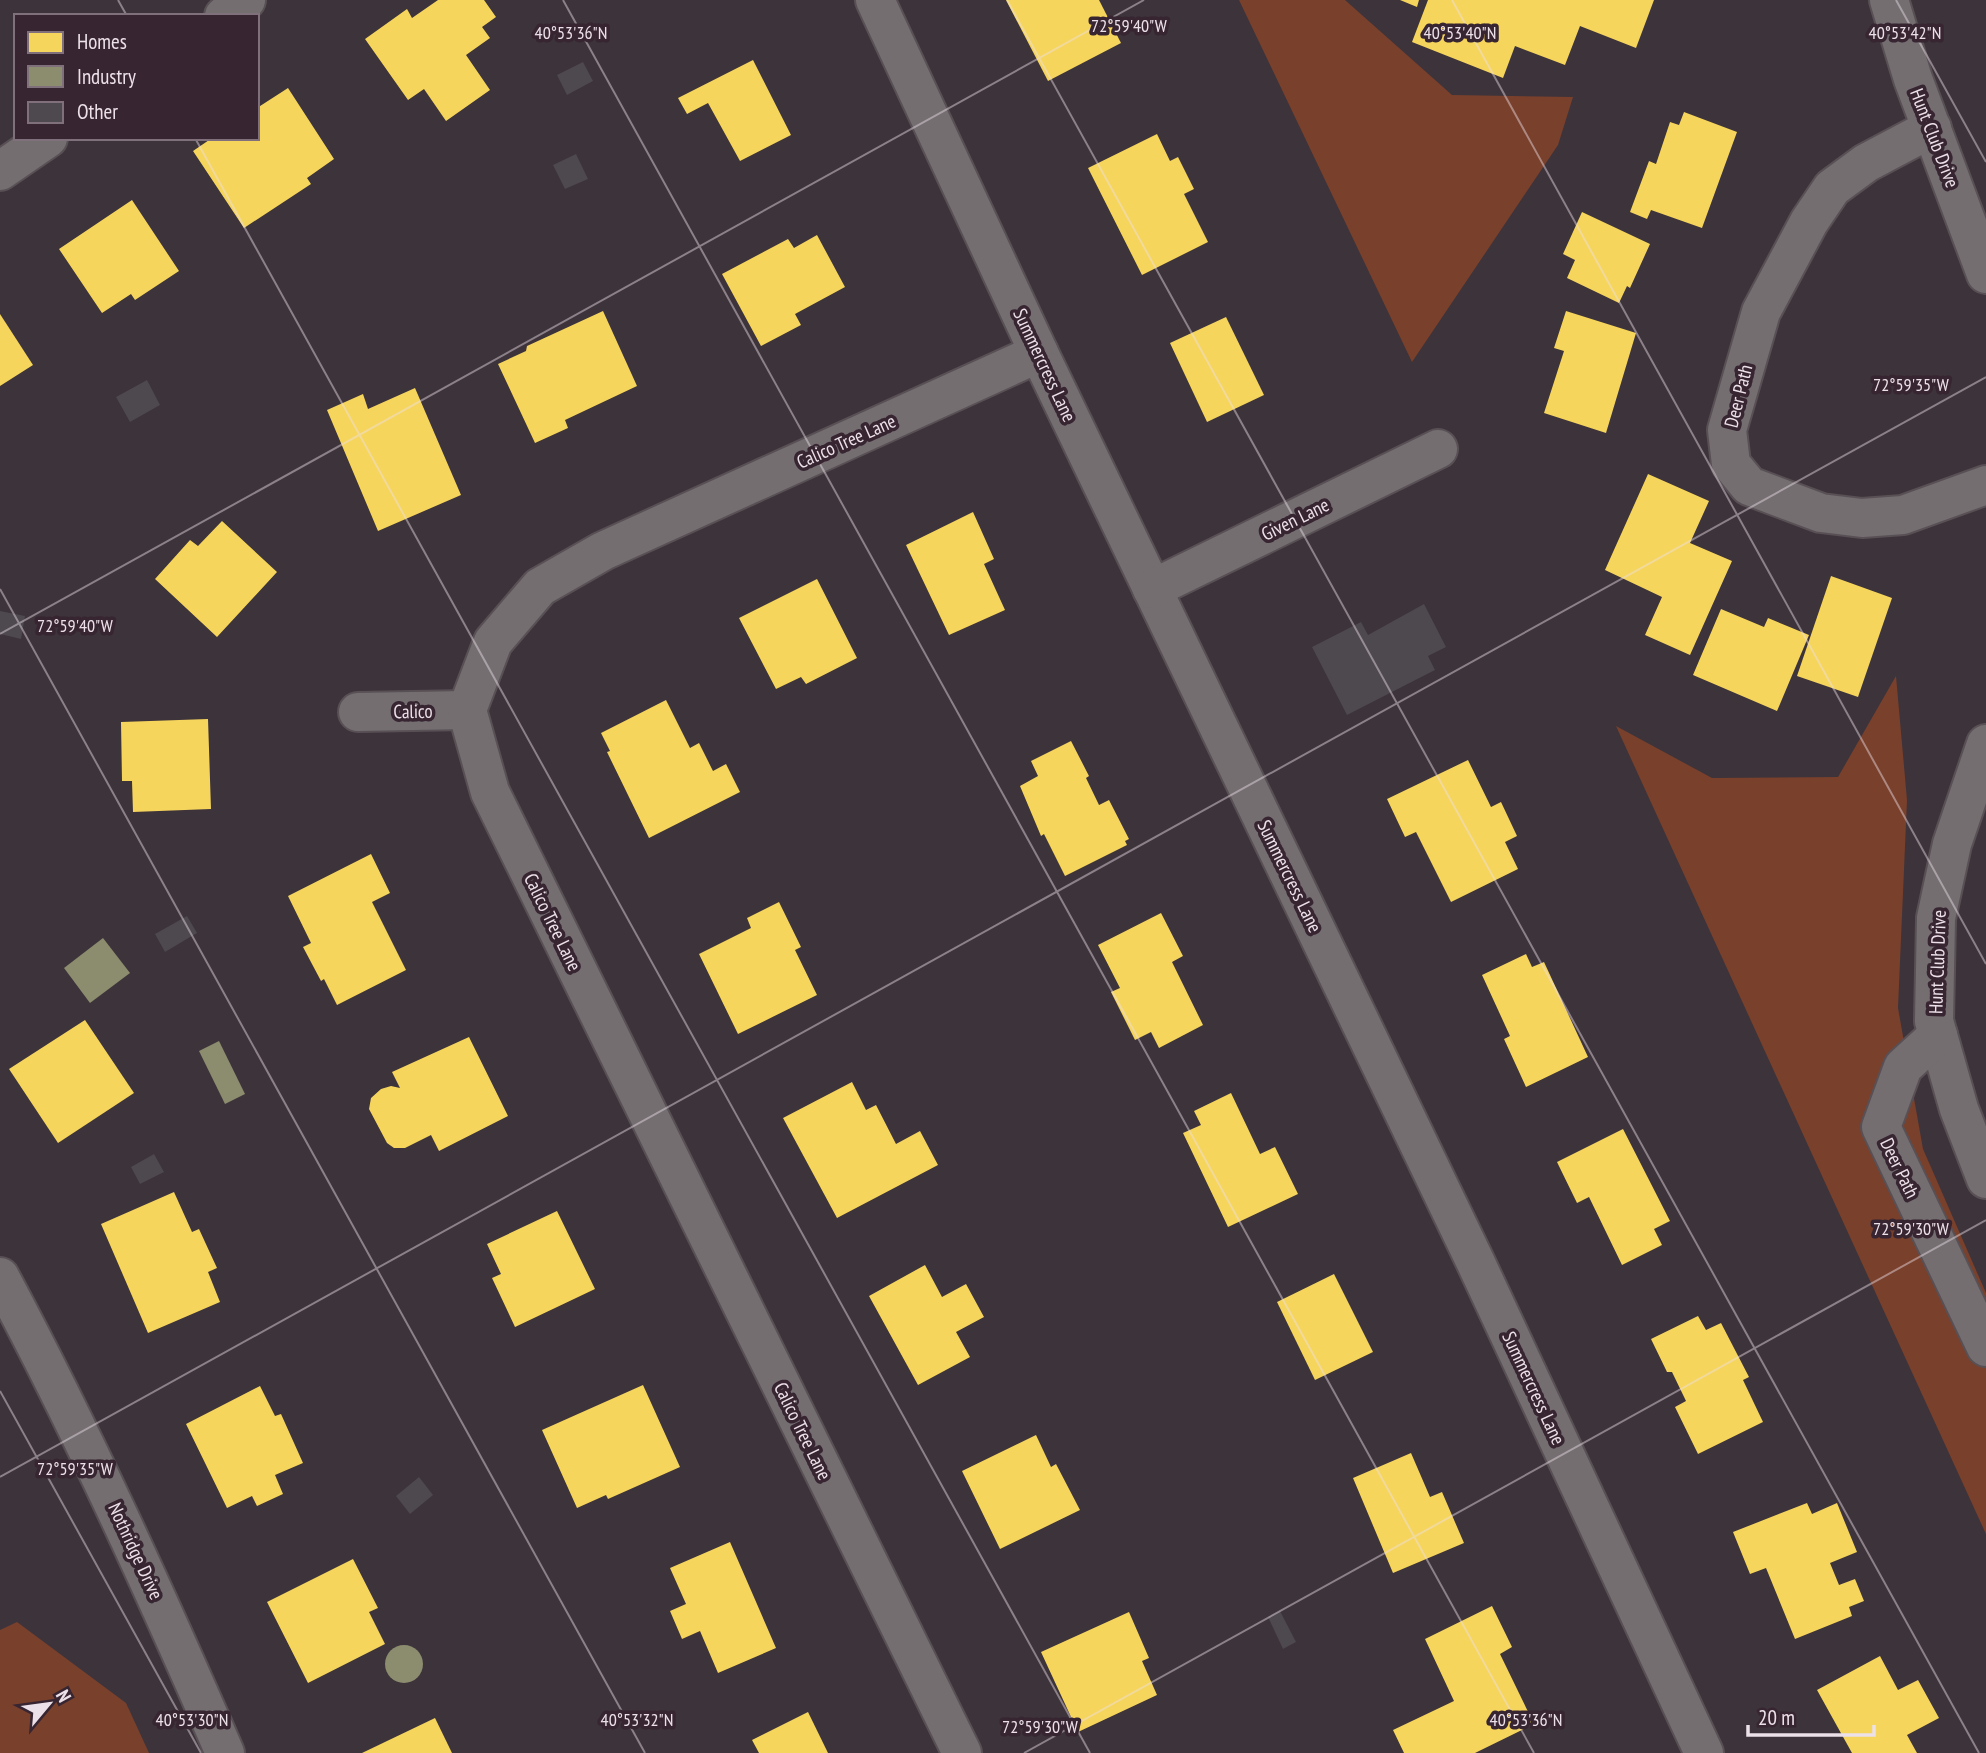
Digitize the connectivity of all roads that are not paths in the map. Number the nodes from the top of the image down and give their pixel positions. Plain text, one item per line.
1 (246, 0) edge
2 (875, 0) edge
3 (1889, 0) edge
4 (227, 14) edge
5 (1931, 128) junction
6 (44, 140) edge
7 (0, 171) edge
8 (1986, 274) edge
9 (1039, 353) junction
10 (1438, 449) dead end
11 (1986, 485) edge
12 (1152, 589) junction
13 (467, 710) junction
14 (358, 712) dead end
15 (1986, 744) edge
16 (1938, 1035) junction
17 (1986, 1179) edge
18 (0, 1278) edge
19 (1986, 1347) edge
20 (225, 1753) edge
21 (961, 1753) edge
22 (1704, 1753) edge

1 - 4 street
2 - 9 street, Summercress Lane
3 - 5 street, Hunt Club Drive
5 - 8 street, Hunt Club Drive
5 - 11 street, Deer Path
6 - 7 street
9 - 12 street, Summercress Lane
9 - 13 street, Calico Tree Lane
10 - 12 street, Given Lane
12 - 22 street, Summercress Lane
13 - 14 street, Calico
13 - 21 street, Calico Tree Lane
15 - 16 street, Hunt Club Drive
16 - 17 street, Hunt Club Drive
16 - 19 street, Deer Path
18 - 20 street, Nothridge Drive

